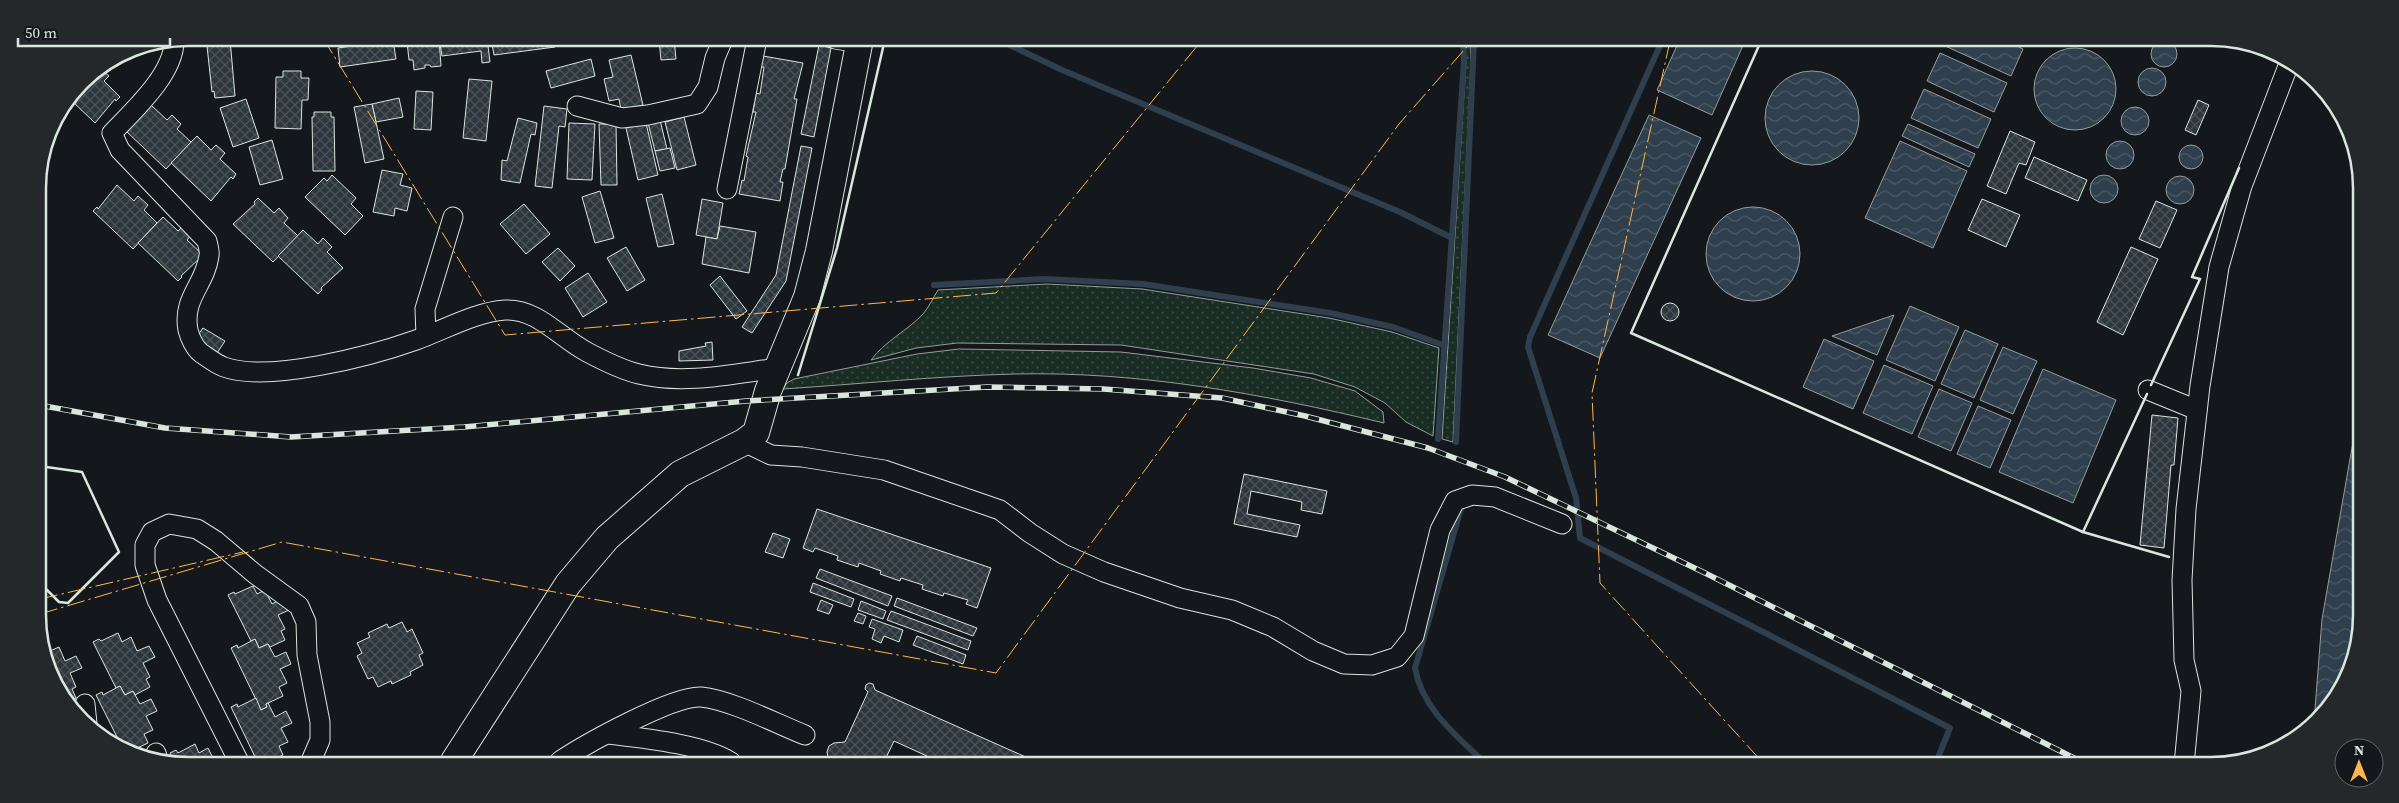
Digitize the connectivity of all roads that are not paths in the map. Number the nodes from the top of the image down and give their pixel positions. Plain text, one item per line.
1 (720, 46) edge
2 (756, 46) edge
3 (851, 46) edge
4 (173, 47) edge
5 (2287, 68) edge
6 (576, 106) dead end
7 (727, 189) dead end
8 (453, 217) dead end
9 (426, 336) junction
10 (778, 368) junction
11 (2148, 390) dead end
12 (2197, 410) junction
13 (744, 442) junction
14 (1562, 524) dead end
15 (85, 704) dead end
16 (86, 712) edge
17 (609, 734) junction
18 (805, 735) dead end
19 (2185, 756) edge
20 (236, 757) edge
21 (313, 757) edge
22 (457, 757) edge
23 (568, 757) edge
24 (717, 757) edge

1 - 6 street
2 - 7 street
3 - 10 street
4 - 9 street
5 - 12 street
8 - 9 street
9 - 10 street
10 - 13 street
11 - 12 street
12 - 19 street
13 - 14 street
13 - 22 street
15 - 16 street
17 - 18 street
17 - 23 street
17 - 24 street
20 - 21 street

